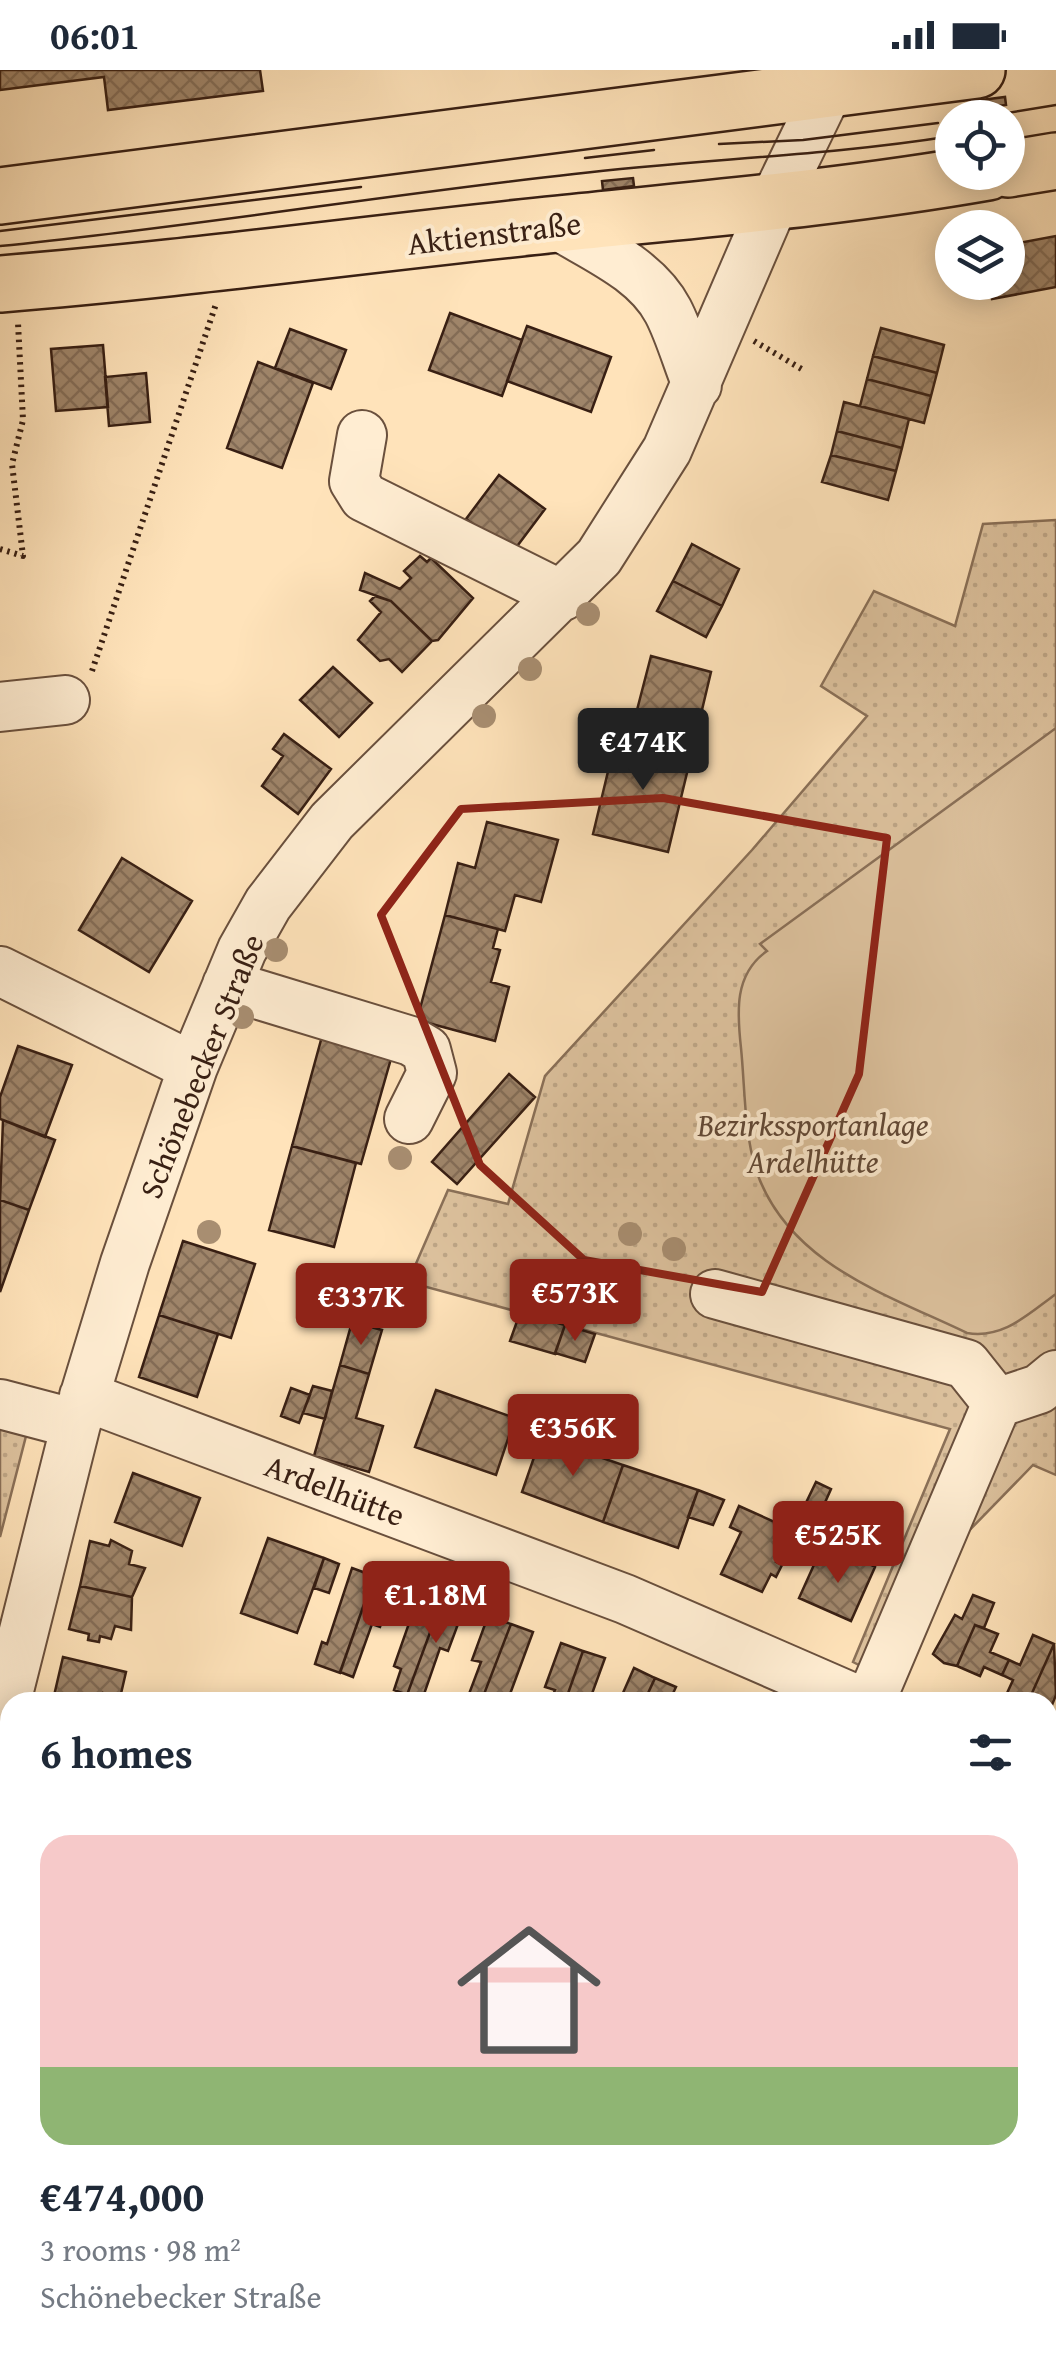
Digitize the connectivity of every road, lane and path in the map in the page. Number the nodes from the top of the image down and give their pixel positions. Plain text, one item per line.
1 (977, 70) edge
2 (832, 80) edge
3 (1056, 161) edge
4 (1025, 166) edge
5 (935, 180) edge
6 (0, 196) edge
7 (773, 204) junction
8 (556, 224) junction
9 (229, 265) junction
10 (8, 283) edge
11 (723, 323) junction
12 (805, 371) dead end
13 (696, 385) junction
14 (362, 435) dead end
15 (0, 550) edge
16 (563, 596) junction
17 (65, 700) joint
18 (0, 706) edge
19 (0, 970) edge
20 (227, 985) junction
21 (193, 1067) junction
22 (410, 1119) dead end
23 (715, 1294) dead end
24 (1056, 1375) edge
25 (997, 1403) junction
26 (0, 1404) edge
27 (80, 1410) junction
28 (9, 1692) edge
29 (839, 1692) edge
30 (874, 1692) edge

1 - 2 main road
2 - 6 main road
2 - 7 street, Schönebecker Straße
3 - 4 main road
5 - 7 main road, Aktienstraße
7 - 8 main road, Aktienstraße
7 - 11 street, Schönebecker Straße
8 - 9 main road, Aktienstraße
8 - 13 street
9 - 10 main road, Aktienstraße
9 - 17 path
10 - 15 path
11 - 12 path
11 - 13 street, Schönebecker Straße
13 - 16 street, Schönebecker Straße
14 - 16 street
16 - 20 street, Schönebecker Straße
17 - 18 street
19 - 21 street
20 - 21 street, Schönebecker Straße
20 - 22 street
21 - 27 street, Schönebecker Straße
23 - 25 street
24 - 25 street
25 - 30 street
26 - 27 street, Ardelhütte
27 - 28 street, Schönebecker Straße
27 - 29 street, Ardelhütte

